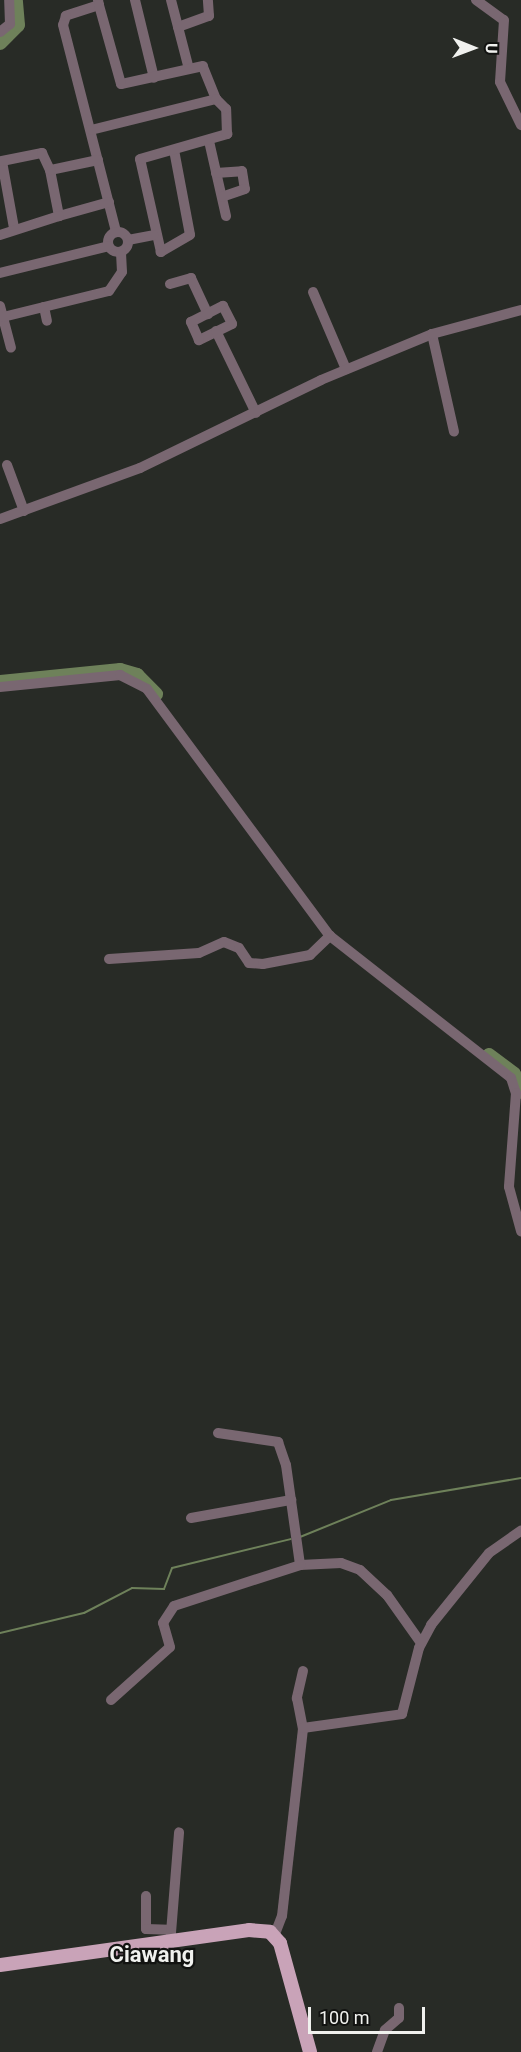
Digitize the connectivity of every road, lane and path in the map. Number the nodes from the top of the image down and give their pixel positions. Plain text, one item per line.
1 (9, 0) edge
2 (135, 0) edge
3 (171, 0) edge
4 (208, 0) edge
5 (476, 0) edge
6 (99, 2) edge
7 (178, 27) junction
8 (0, 32) edge
9 (189, 69) junction
10 (154, 78) junction
11 (216, 99) junction
12 (521, 124) edge
13 (91, 130) junction
14 (208, 141) junction
15 (174, 150) junction
16 (98, 160) junction
17 (50, 170) junction
18 (216, 173) junction
19 (222, 197) junction
20 (109, 202) junction
21 (59, 216) junction
22 (226, 216) dead end
23 (14, 228) junction
24 (116, 232) junction
25 (0, 235) edge
26 (154, 235) junction
27 (128, 240) junction
28 (109, 246) junction
29 (121, 252) junction
30 (1, 271) edge
31 (170, 284) dead end
32 (313, 292) dead end
33 (0, 306) edge
34 (44, 307) junction
35 (521, 310) edge
36 (208, 314) junction
37 (3, 317) junction
38 (47, 321) dead end
39 (216, 331) junction
40 (432, 334) junction
41 (11, 348) dead end
42 (346, 369) junction
43 (256, 413) junction
44 (454, 432) dead end
45 (8, 465) dead end
46 (24, 510) junction
47 (0, 519) edge
48 (0, 687) edge
49 (330, 936) junction
50 (109, 959) dead end
51 (521, 1231) edge
52 (218, 1433) dead end
53 (291, 1500) junction
54 (190, 1518) dead end
55 (521, 1530) edge
56 (300, 1565) junction
57 (421, 1643) junction
58 (303, 1671) dead end
59 (111, 1700) dead end
60 (303, 1728) junction
61 (179, 1832) dead end
62 (146, 1896) dead end
63 (169, 1930) junction
64 (275, 1934) junction
65 (170, 1945) junction
66 (0, 1965) edge
67 (399, 2008) dead end
68 (310, 2052) edge
69 (377, 2052) edge

1 - 8 street
2 - 10 street
3 - 7 street
4 - 7 street
5 - 12 street
6 - 10 street
6 - 13 street
7 - 9 street
9 - 10 street
9 - 11 street
11 - 13 street
11 - 14 street
13 - 16 street
14 - 15 street
14 - 18 street
15 - 26 street
15 - 26 street
16 - 17 street
16 - 20 street
17 - 21 street
17 - 23 street
18 - 19 street
18 - 19 street
19 - 22 street
20 - 21 street
20 - 24 street
21 - 23 street
23 - 25 street
24 - 27 street
24 - 28 street
26 - 27 street
27 - 29 street
28 - 29 street
28 - 30 street
29 - 34 street
31 - 36 street
32 - 42 street
33 - 37 street
34 - 37 street
34 - 38 street
35 - 40 street
36 - 39 street
36 - 39 street
37 - 41 street
39 - 43 street
40 - 42 street
40 - 44 street
42 - 43 street
43 - 46 street
45 - 46 street
46 - 47 street
48 - 49 street
49 - 50 street
49 - 51 street
52 - 53 street
53 - 54 street
53 - 56 street
55 - 57 street
56 - 57 street
56 - 59 street
57 - 60 street
58 - 60 street
60 - 64 street
61 - 63 street
62 - 63 street
63 - 65 street
64 - 65 main road
64 - 68 main road
65 - 66 main road
67 - 69 street

